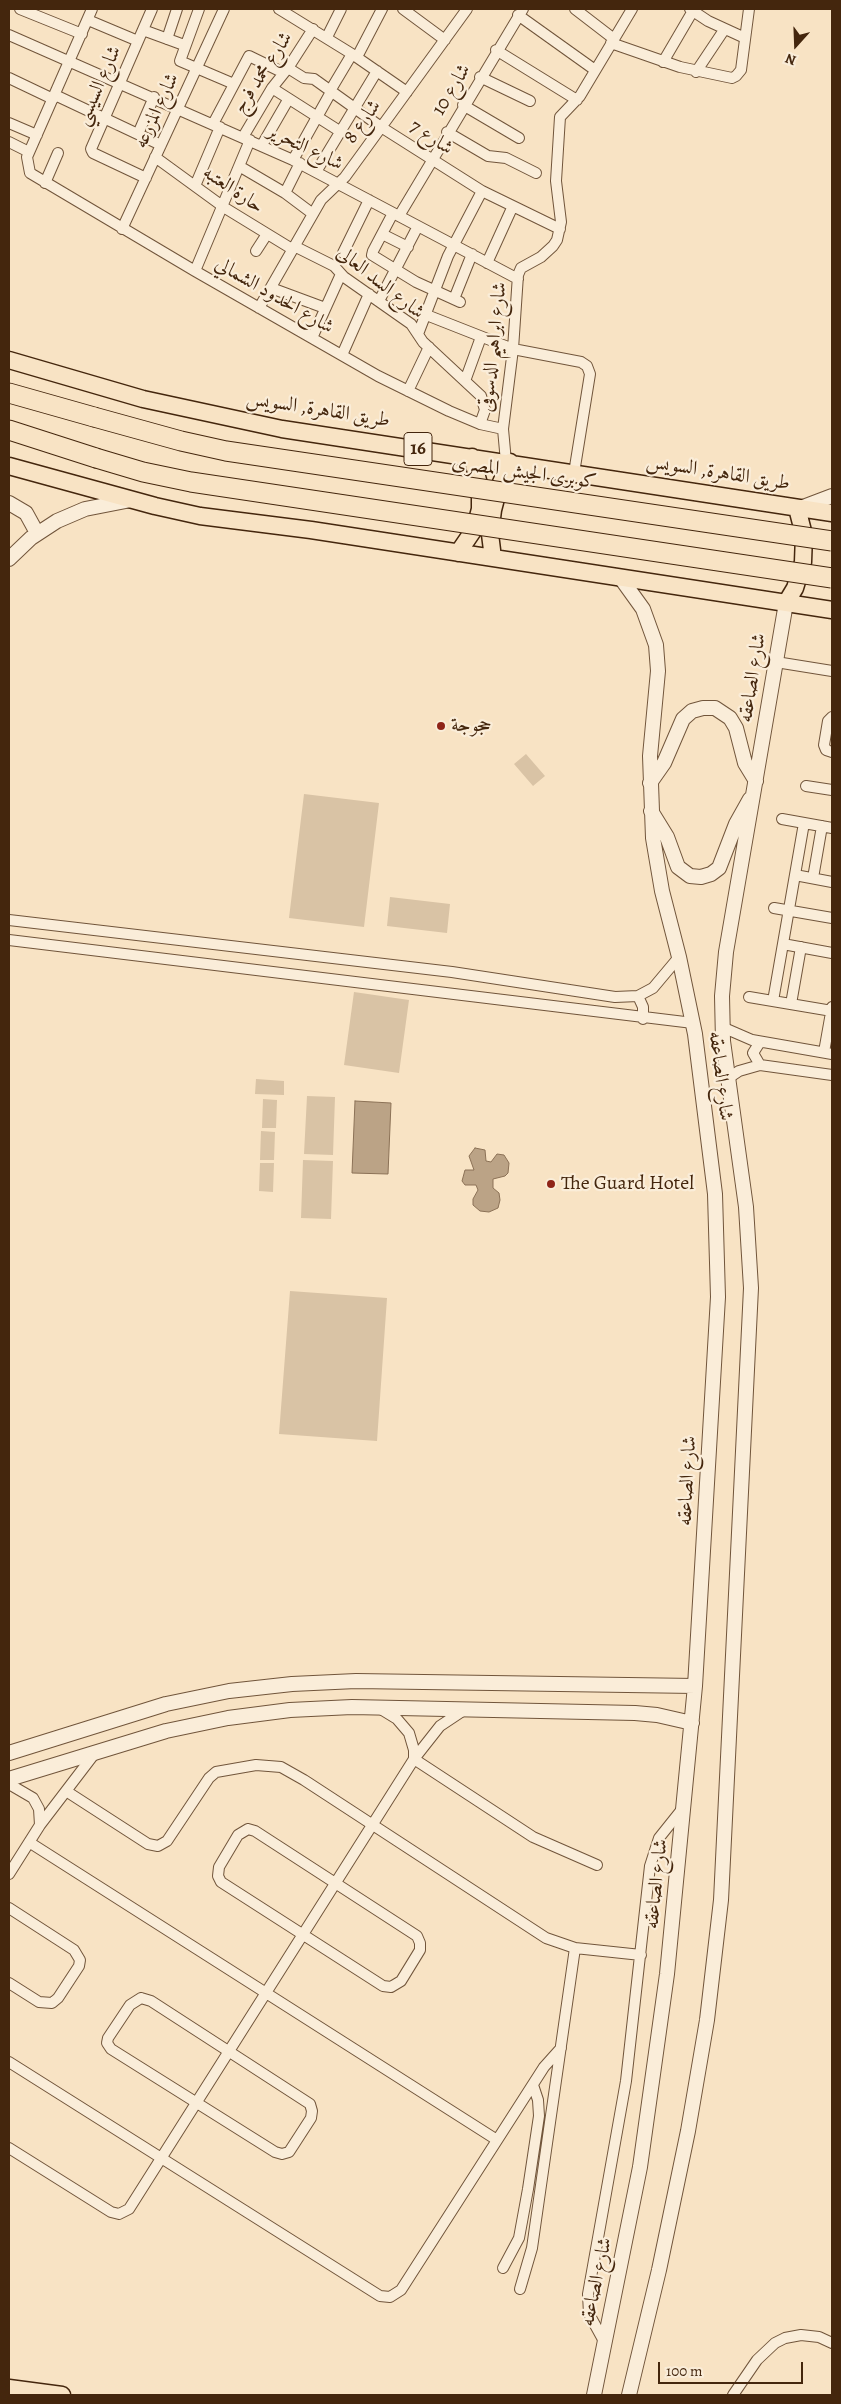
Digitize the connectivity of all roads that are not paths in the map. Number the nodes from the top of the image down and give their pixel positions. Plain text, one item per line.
1 (20, 9) edge
2 (92, 9) edge
3 (152, 9) edge
4 (177, 9) edge
5 (199, 9) edge
6 (224, 9) edge
7 (279, 9) edge
8 (341, 9) edge
9 (403, 9) edge
10 (575, 9) edge
11 (632, 9) edge
12 (749, 9) edge
13 (378, 10) edge
14 (693, 10) edge
15 (462, 11) edge
16 (520, 12) edge
17 (88, 20) junction
18 (313, 29) junction
19 (143, 30) junction
20 (724, 30) junction
21 (82, 34) junction
22 (9, 35) edge
23 (326, 37) junction
24 (745, 38) junction
25 (167, 39) junction
26 (445, 40) junction
27 (138, 41) junction
28 (613, 41) junction
29 (184, 45) junction
30 (496, 50) junction
31 (355, 56) junction
32 (70, 60) junction
33 (663, 62) junction
34 (197, 68) junction
35 (595, 70) junction
36 (286, 71) junction
37 (377, 71) junction
38 (696, 72) junction
39 (480, 77) junction
40 (9, 78) edge
41 (120, 82) junction
42 (234, 84) junction
43 (272, 88) junction
44 (331, 92) junction
45 (407, 92) junction
46 (54, 97) junction
47 (154, 97) junction
48 (288, 100) junction
49 (577, 100) junction
50 (530, 101) dead end
51 (463, 104) junction
52 (178, 108) junction
53 (355, 108) junction
54 (104, 118) junction
55 (317, 118) junction
56 (9, 123) edge
57 (217, 125) junction
58 (381, 127) junction
59 (341, 132) junction
60 (447, 132) junction
61 (138, 134) junction
62 (36, 135) junction
63 (246, 138) junction
64 (519, 138) dead end
65 (9, 142) edge
66 (161, 145) junction
67 (262, 145) junction
68 (29, 152) junction
69 (58, 153) dead end
70 (155, 157) junction
71 (431, 160) junction
72 (296, 162) junction
73 (239, 166) junction
74 (316, 172) junction
75 (536, 173) dead end
76 (146, 178) junction
77 (45, 183) junction
78 (338, 184) junction
79 (195, 186) junction
80 (482, 192) junction
81 (284, 193) junction
82 (370, 200) junction
83 (222, 206) junction
84 (512, 208) junction
85 (312, 214) junction
86 (396, 214) junction
87 (418, 226) junction
88 (122, 228) junction
89 (560, 229) junction
90 (267, 234) junction
91 (382, 234) junction
92 (454, 245) junction
93 (293, 247) junction
94 (408, 247) junction
95 (256, 251) dead end
96 (343, 253) dead end
97 (472, 254) junction
98 (487, 263) junction
99 (395, 270) junction
100 (195, 271) junction
101 (340, 274) junction
102 (518, 279) junction
103 (271, 288) junction
104 (434, 290) junction
105 (369, 294) junction
106 (379, 301) junction
107 (259, 308) junction
108 (325, 308) junction
109 (424, 314) junction
110 (418, 334) junction
111 (481, 337) junction
112 (312, 338) junction
113 (428, 347) junction
114 (513, 350) junction
115 (342, 355) junction
116 (9, 360) edge
117 (465, 381) junction
118 (408, 391) junction
119 (9, 393) edge
120 (480, 424) junction
121 (503, 429) junction
122 (9, 430) edge
123 (472, 457) junction
124 (508, 462) junction
125 (9, 466) edge
126 (574, 473) junction
127 (832, 496) edge
128 (133, 500) junction
129 (9, 503) edge
130 (797, 508) junction
131 (832, 513) edge
132 (37, 533) junction
133 (832, 541) edge
134 (458, 553) junction
135 (493, 558) junction
136 (9, 559) edge
137 (620, 578) junction
138 (832, 578) edge
139 (786, 603) junction
140 (832, 610) edge
141 (776, 662) junction
142 (832, 671) edge
143 (832, 717) edge
144 (832, 752) edge
145 (650, 783) junction
146 (755, 786) junction
147 (806, 786) dead end
148 (832, 790) edge
149 (651, 810) junction
150 (782, 819) dead end
151 (804, 823) junction
152 (827, 827) edge
153 (795, 875) junction
154 (813, 878) junction
155 (832, 882) edge
156 (774, 908) dead end
157 (789, 910) junction
158 (832, 918) edge
159 (9, 920) edge
160 (9, 940) edge
161 (783, 944) junction
162 (801, 947) junction
163 (832, 953) edge
164 (679, 957) junction
165 (638, 996) junction
166 (749, 998) dead end
167 (773, 1001) junction
168 (791, 1004) junction
169 (832, 1009) edge
170 (643, 1019) junction
171 (693, 1023) junction
172 (722, 1027) junction
173 (760, 1042) junction
174 (828, 1053) edge
175 (760, 1066) junction
176 (832, 1076) edge
177 (727, 1078) junction
178 (695, 1686) junction
179 (379, 1708) junction
180 (465, 1709) junction
181 (692, 1723) junction
182 (96, 1752) junction
183 (9, 1753) edge
184 (414, 1759) junction
185 (9, 1779) edge
186 (9, 1784) edge
187 (66, 1791) junction
188 (684, 1808) junction
189 (40, 1825) junction
190 (372, 1825) junction
191 (32, 1844) dead end
192 (597, 1865) dead end
193 (9, 1874) edge
194 (336, 1882) junction
195 (9, 1908) edge
196 (303, 1934) junction
197 (575, 1948) junction
198 (642, 1955) junction
199 (9, 1982) edge
200 (266, 1993) junction
201 (561, 2048) junction
202 (230, 2052) junction
203 (9, 2062) edge
204 (533, 2085) junction
205 (197, 2103) junction
206 (498, 2140) junction
207 (9, 2148) edge
208 (162, 2159) junction
209 (503, 2268) dead end
210 (520, 2289) dead end
211 (605, 2343) junction
212 (832, 2343) edge
213 (9, 2388) edge
214 (62, 2395) edge
215 (594, 2395) edge
216 (629, 2395) edge
217 (733, 2395) edge

1 - 21 street
2 - 17 street
3 - 19 street, شارع السيسي
4 - 25 street
5 - 29 street
6 - 34 street, شارع المزرعه
7 - 18 street, شارع 7
8 - 23 street
9 - 26 street
10 - 28 street
11 - 28 street, شارع ابراهيم الدسوقى
12 - 24 street
13 - 31 street
14 - 20 street
14 - 33 street
15 - 26 street, شارع 8
16 - 30 street, شارع 10
16 - 35 street
17 - 21 street
17 - 27 street
18 - 23 street, شارع 7
18 - 36 street, شارع محمد فرج
19 - 25 street
19 - 27 street, شارع السيسي
20 - 24 street
20 - 38 street
21 - 32 street
22 - 32 street, شارع التحرير
23 - 31 street, شارع 7
24 - 38 street
25 - 29 street
26 - 45 street, شارع 8
27 - 41 street, شارع السيسي
28 - 33 street
28 - 35 street, شارع ابراهيم الدسوقى
29 - 34 street
30 - 39 street, شارع 10
30 - 49 street
31 - 37 street, شارع 7
31 - 44 street
32 - 41 street, شارع التحرير
32 - 46 street
33 - 38 street
34 - 42 street
34 - 52 street, شارع المزرعه
35 - 49 street, شارع ابراهيم الدسوقى
36 - 42 street, شارع 7
36 - 43 street, شارع محمد فرج
36 - 44 street, شارع 7
37 - 45 street, شارع 7
37 - 53 street
39 - 50 street
39 - 51 street, شارع 10
40 - 46 street
41 - 47 street, شارع التحرير
41 - 54 street, شارع السيسي
42 - 57 street
43 - 48 street
43 - 63 street, شارع محمد فرج
44 - 53 street, شارع 7
44 - 55 street
45 - 58 street, شارع 8
46 - 54 street
46 - 62 street
47 - 52 street, شارع التحرير
47 - 61 street
48 - 55 street
48 - 67 street
49 - 89 street, شارع ابراهيم الدسوقى
51 - 60 street, شارع 10
51 - 64 street
52 - 57 street, شارع التحرير
52 - 66 street, شارع المزرعه
53 - 58 street, شارع 7
53 - 59 street
54 - 61 street
54 - 76 street, شارع السيسي
55 - 59 street
55 - 72 street
56 - 62 street
57 - 63 street, شارع التحرير
57 - 79 street
58 - 71 street, شارع 7
58 - 78 street, شارع 8
59 - 74 street
60 - 71 street, شارع 10
60 - 75 street
61 - 66 street
62 - 68 street
63 - 67 street, شارع التحرير
63 - 73 street, شارع محمد فرج
65 - 68 street
66 - 70 street, شارع المزرعه
67 - 72 street, شارع التحرير
68 - 77 street, شارع الحدود الشمالي
69 - 77 street
70 - 76 street, شارع المزرعه
70 - 79 street, حارة العتبه
71 - 80 street, شارع 7
71 - 86 street, شارع 10
72 - 74 street, شارع التحرير
72 - 81 street
73 - 81 street
73 - 83 street, شارع محمد فرج
74 - 78 street, شارع التحرير
76 - 88 street, شارع المزرعه
77 - 88 street, شارع الحدود الشمالي
78 - 82 street, شارع التحرير
78 - 85 street, شارع 8
79 - 83 street, حارة العتبه
80 - 84 street, شارع 7
80 - 92 street
81 - 85 street
82 - 86 street, شارع التحرير
82 - 96 street
83 - 90 street, حارة العتبه
83 - 100 street, شارع محمد فرج
84 - 89 street, شارع 7
84 - 98 street
85 - 93 street, شارع 8
86 - 87 street, شارع التحرير
86 - 91 street, شارع 10
87 - 92 street, شارع التحرير
87 - 94 street
88 - 100 street, شارع الحدود الشمالي
89 - 102 street, شارع ابراهيم الدسوقى
90 - 93 street, حارة العتبه
90 - 95 street
91 - 94 street
91 - 99 street, شارع 10
92 - 97 street, شارع التحرير
92 - 104 street
93 - 101 street, شارع السد العالى
93 - 103 street, شارع 8
94 - 99 street
97 - 98 street, شارع التحرير
97 - 104 street
98 - 102 street, شارع التحرير
99 - 104 street
99 - 106 street
100 - 107 street, شارع الحدود الشمالي
101 - 105 street, شارع السد العالى
101 - 108 street
102 - 114 street, شارع ابراهيم الدسوقى
103 - 107 street, شارع 8
103 - 108 street
104 - 109 street
105 - 106 street, شارع السد العالى
105 - 115 street
106 - 110 street, شارع السد العالى
107 - 112 street, شارع الحدود الشمالي
108 - 112 street
109 - 110 street
109 - 111 street
110 - 113 street, شارع السد العالى
111 - 114 street
111 - 117 street
112 - 115 street, شارع الحدود الشمالي
113 - 117 street, شارع السد العالى
113 - 118 street
114 - 121 street, شارع ابراهيم الدسوقى
114 - 126 street
115 - 118 street, شارع الحدود الشمالي
116 - 123 main road, طريق القاهرة, السويس / 16
117 - 120 street, شارع السد العالى
118 - 120 street, شارع الحدود الشمالي
119 - 133 highway, كوبرى الجيش المصرى / 16, bridge
120 - 121 street, شارع الحدود الشمالي
121 - 124 street, شارع ابراهيم الدسوقى
122 - 138 highway, bridge
123 - 124 main road, طريق القاهرة, السويس / 16
123 - 134 main road
124 - 126 main road, طريق القاهرة, السويس / 16
124 - 135 main road
125 - 128 main road
126 - 130 main road, طريق القاهرة, السويس / 16
127 - 130 street
128 - 132 street
128 - 134 main road
129 - 132 street
130 - 131 main road, طريق القاهرة, السويس / 16
130 - 139 main road
132 - 136 street
134 - 135 main road
135 - 137 main road
137 - 139 main road
137 - 145 street, شارع الصاعقه
139 - 140 main road
139 - 141 street, شارع الصاعقه
141 - 142 street
141 - 146 street, شارع الصاعقه
143 - 144 street
145 - 146 street
145 - 149 street, شارع الصاعقه
146 - 149 street
146 - 172 street, شارع الصاعقه
147 - 148 street
149 - 164 street, شارع الصاعقه
150 - 151 street
151 - 152 street
151 - 153 street
152 - 154 street
153 - 154 street
153 - 157 street
154 - 155 street
156 - 157 street
157 - 158 street
157 - 161 street
159 - 165 street
160 - 170 street
161 - 162 street
161 - 167 street
162 - 163 street
162 - 168 street
164 - 165 street
164 - 171 street, شارع الصاعقه
165 - 170 street
166 - 167 street
167 - 168 street
168 - 169 street
169 - 174 street
170 - 171 street
171 - 178 street, شارع الصاعقه
172 - 173 street
172 - 177 street, شارع الصاعقه
173 - 174 street
173 - 175 street
175 - 176 street
175 - 177 street
177 - 216 street, شارع الصاعقه
178 - 181 street, شارع الصاعقه
178 - 183 street
179 - 180 street
179 - 182 street
179 - 184 street
180 - 181 street
180 - 184 street
181 - 188 street, شارع الصاعقه
182 - 185 street
182 - 187 street
184 - 190 street
184 - 192 street
186 - 189 street
187 - 189 street
187 - 190 street
188 - 198 street
188 - 211 street, شارع الصاعقه
189 - 193 street
190 - 194 street
190 - 197 street
191 - 200 street
194 - 196 street
194 - 196 street
194 - 196 street
195 - 199 street
196 - 200 street
197 - 198 street
197 - 201 street
198 - 211 street
200 - 202 street
200 - 206 street
201 - 204 street
201 - 210 street
202 - 205 street
202 - 205 street
202 - 205 street
203 - 208 street
204 - 206 street
204 - 209 street
205 - 208 street
206 - 208 street
207 - 208 street
211 - 215 street, شارع الصاعقه
212 - 217 street
213 - 214 main road

